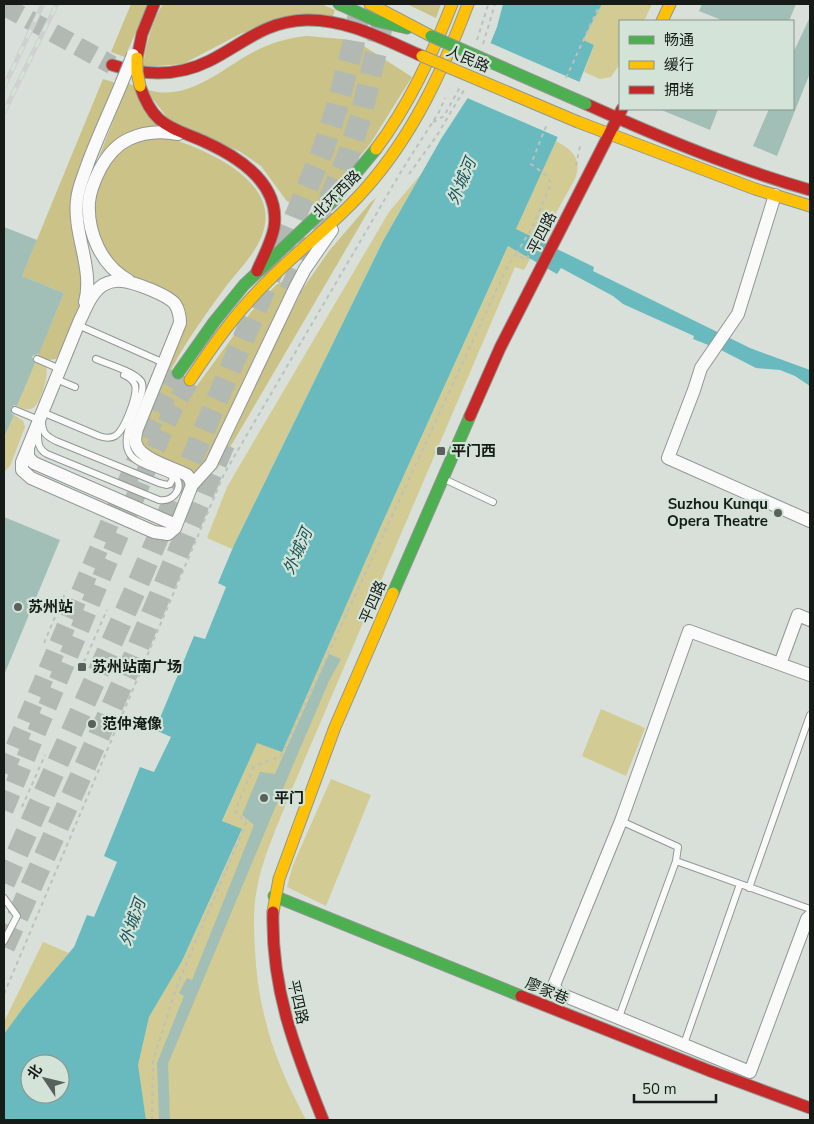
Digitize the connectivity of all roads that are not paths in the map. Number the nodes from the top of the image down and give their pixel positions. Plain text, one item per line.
1 (154, 4) edge
2 (339, 4) edge
3 (370, 4) edge
4 (452, 4) edge
5 (468, 4) edge
6 (670, 4) edge
7 (662, 20) edge
8 (142, 34) joint
9 (428, 34) junction
10 (135, 56) junction
11 (112, 65) tunnel mouth
12 (620, 114) edge
13 (610, 134) junction
14 (187, 135) junction
15 (810, 190) edge
16 (775, 195) junction
17 (350, 204) junction
18 (810, 206) edge
19 (256, 274) junction
20 (137, 285) junction
21 (79, 323) junction
22 (37, 360) dead end
23 (164, 363) junction
24 (178, 373) tunnel mouth
25 (58, 374) junction
26 (190, 380) tunnel mouth
27 (75, 387) dead end
28 (15, 410) dead end
29 (41, 416) junction
30 (179, 475) junction
31 (443, 478) junction
32 (185, 486) junction
33 (493, 502) dead end
34 (810, 521) edge
35 (810, 620) edge
36 (780, 664) junction
37 (810, 675) edge
38 (810, 715) edge
39 (622, 821) junction
40 (676, 861) junction
41 (740, 884) junction
42 (749, 888) junction
43 (274, 896) junction
44 (4, 898) edge
45 (810, 910) edge
46 (810, 916) edge
47 (6, 929) edge
48 (4, 941) edge
49 (619, 1017) junction
50 (684, 1044) junction
51 (810, 1108) edge
52 (323, 1120) edge

1 - 8 main road
2 - 9 main road
3 - 9 main road, 人民路
4 - 19 main road, 北环西路
5 - 17 main road, 北环西路
6 - 7 main road
8 - 10 street
9 - 12 main road, 人民路, bridge
10 - 14 main road, bridge
10 - 21 street, bridge
11 - 13 main road, 人民路, bridge
12 - 13 main road, 平四路
12 - 15 main road, 人民路
13 - 16 main road, 人民路
13 - 31 main road, 平四路
14 - 19 main road
14 - 20 street
16 - 18 main road, 人民路
16 - 34 street
17 - 26 main road, 北环西路
17 - 32 street
19 - 24 main road, 北环西路
20 - 21 street
20 - 23 street
21 - 23 lane
21 - 25 street
22 - 25 lane
23 - 30 street
25 - 27 lane
25 - 29 street
28 - 29 lane
29 - 30 lane
29 - 30 lane
29 - 32 lane
29 - 32 street
30 - 32 street
31 - 33 lane
31 - 43 main road, 平四路
35 - 36 street
36 - 37 street
36 - 39 street
38 - 42 lane
39 - 40 lane
39 - 49 street
40 - 41 lane
40 - 49 lane
41 - 42 lane
41 - 50 lane
42 - 45 lane
43 - 51 main road, 廖家巷
43 - 52 main road, 平四路
44 - 47 lane
46 - 50 street
47 - 48 lane
49 - 50 street

